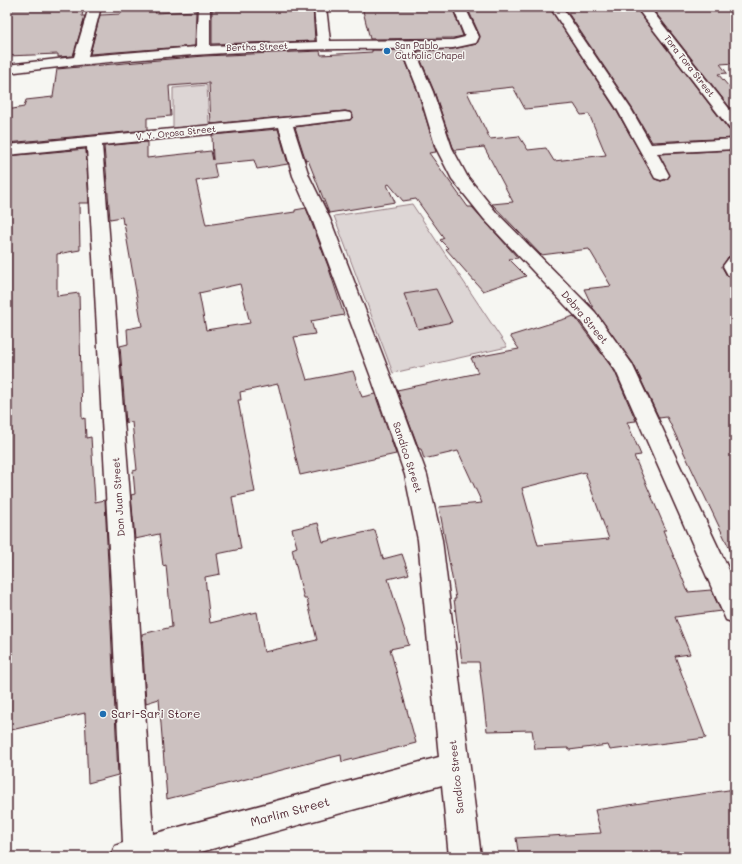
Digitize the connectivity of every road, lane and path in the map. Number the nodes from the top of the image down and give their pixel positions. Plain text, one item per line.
1 (95, 7) edge
2 (204, 7) edge
3 (320, 7) edge
4 (459, 7) edge
5 (556, 7) edge
6 (642, 7) edge
7 (406, 44) junction
8 (324, 45) junction
9 (203, 50) junction
10 (80, 59) junction
11 (7, 68) edge
12 (345, 116) dead end
13 (285, 123) junction
14 (735, 126) edge
15 (94, 141) junction
16 (735, 144) edge
17 (647, 148) junction
18 (7, 150) edge
19 (662, 175) dead end
20 (735, 262) edge
21 (735, 271) edge
22 (735, 611) edge
23 (455, 767) junction
24 (133, 855) edge
25 (465, 857) edge

1 - 10 street
2 - 9 street
3 - 8 street
4 - 7 street, Bertha Street
5 - 17 street
6 - 14 street, Tora Tora Street
7 - 8 street, Bertha Street
7 - 22 street, Debra Street
8 - 9 street, Bertha Street
9 - 10 street, Bertha Street
10 - 11 street, Bertha Street
12 - 13 street, V. Y. Orosa Street
13 - 15 street, V. Y. Orosa Street
13 - 23 street, Sandico Street
15 - 18 street, V. Y. Orosa Street
15 - 24 street, Don Juan Street
16 - 17 street
17 - 19 street
20 - 21 street
23 - 24 street, Marlim Street
23 - 25 street, Sandico Street

